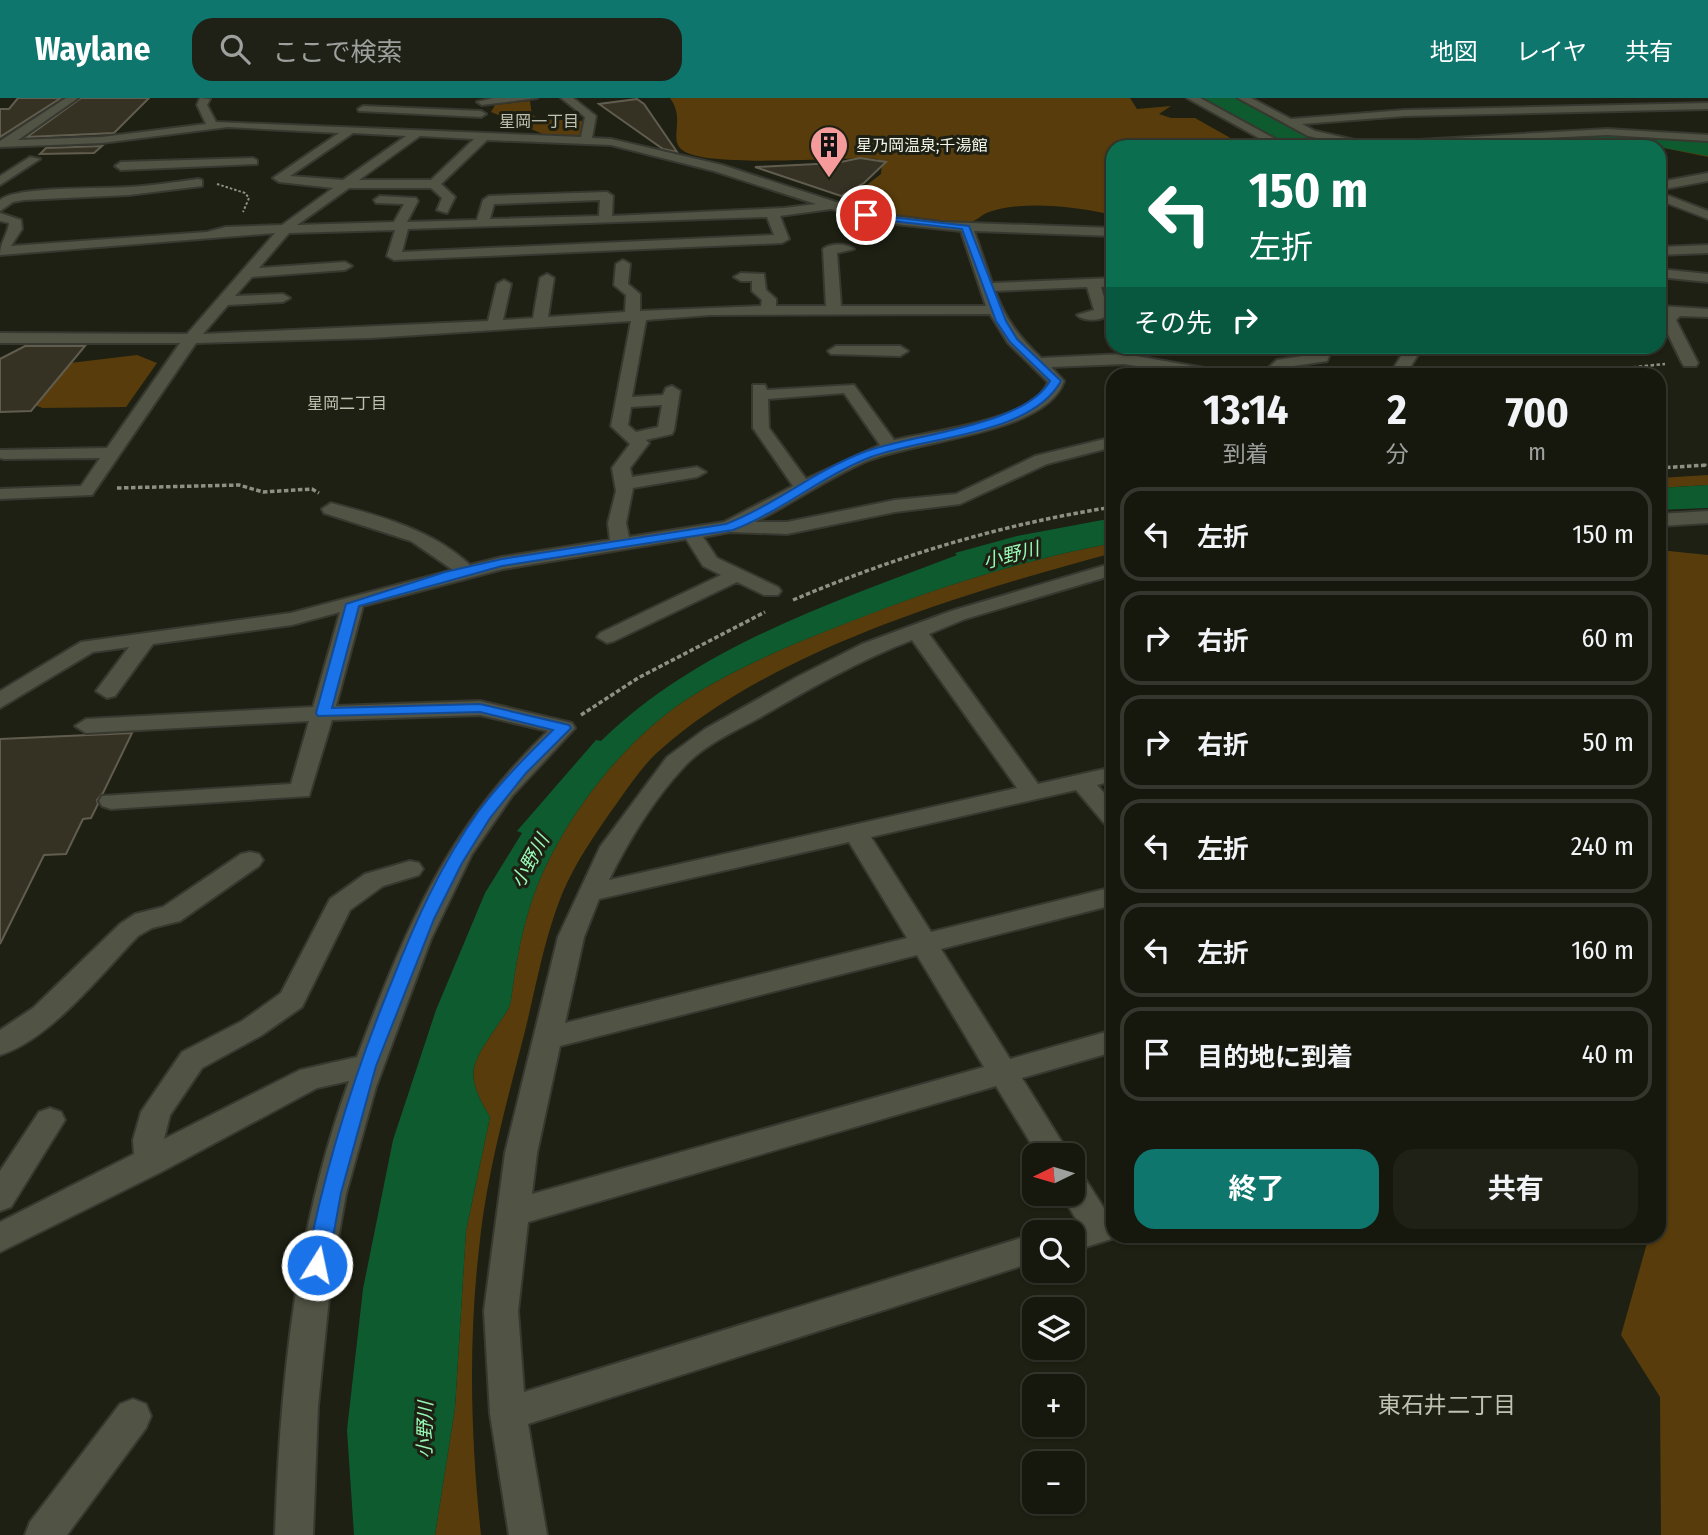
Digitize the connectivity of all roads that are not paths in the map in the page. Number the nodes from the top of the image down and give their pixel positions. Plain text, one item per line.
1 (73, 98) edge
2 (384, 98) edge
3 (532, 98) edge
4 (566, 98) edge
5 (1192, 98) edge
6 (1243, 98) edge
7 (1528, 98) edge
8 (1641, 98) edge
9 (205, 99) edge
10 (1371, 102) dead end
11 (1335, 104) dead end
12 (482, 105) edge
13 (1657, 106) junction
14 (1708, 106) edge
15 (1548, 110) junction
16 (1395, 113) junction
17 (1353, 115) junction
18 (352, 118) junction
19 (1288, 122) junction
20 (212, 125) junction
21 (1376, 129) dead end
22 (416, 134) junction
23 (1576, 134) junction
24 (131, 137) junction
25 (483, 137) junction
26 (1708, 138) edge
27 (539, 139) junction
28 (1271, 140) edge
29 (1331, 140) edge
30 (1472, 140) edge
31 (1583, 140) edge
32 (586, 141) junction
33 (2, 144) edge
34 (34, 159) dead end
35 (253, 162) dead end
36 (121, 166) junction
37 (1708, 177) edge
38 (0, 181) edge
39 (198, 183) road end
40 (434, 184) junction
41 (346, 185) junction
42 (1666, 185) edge
43 (116, 192) junction
44 (1666, 199) edge
45 (322, 201) junction
46 (3, 202) edge
47 (832, 205) junction
48 (443, 210) dead end
49 (772, 213) junction
50 (1708, 215) edge
51 (0, 217) edge
52 (626, 219) junction
53 (605, 220) junction
54 (549, 222) junction
55 (482, 225) junction
56 (400, 227) junction
57 (966, 227) junction
58 (285, 231) junction
59 (1106, 232) edge
60 (632, 245) junction
61 (547, 248) junction
62 (847, 249) dead end
63 (1708, 249) edge
64 (1, 250) edge
65 (1666, 251) edge
66 (623, 264) dead end
67 (345, 267) dead end
68 (250, 273) junction
69 (1666, 274) edge
70 (564, 277) dead end
71 (741, 277) dead end
72 (849, 278) dead end
73 (1708, 278) edge
74 (832, 279) junction
75 (1106, 282) edge
76 (1093, 283) junction
77 (504, 284) dead end
78 (989, 287) junction
79 (283, 298) dead end
80 (227, 301) junction
81 (995, 310) junction
82 (1666, 310) edge
83 (1676, 311) junction
84 (768, 312) junction
85 (834, 312) junction
86 (1708, 313) edge
87 (1084, 315) dead end
88 (635, 316) junction
89 (540, 321) junction
90 (495, 323) junction
91 (899, 336) junction
92 (0, 338) edge
93 (191, 339) junction
94 (836, 352) dead end
95 (1323, 354) edge
96 (1038, 363) junction
97 (1689, 363) road end
98 (1278, 364) dead end
99 (1172, 368) edge
100 (623, 402) junction
101 (635, 438) junction
102 (1106, 444) edge
103 (890, 447) junction
104 (112, 453) junction
105 (4, 454) dead end
106 (697, 472) dead end
107 (624, 484) junction
108 (803, 486) junction
109 (0, 494) edge
110 (331, 509) road end
111 (1708, 517) edge
112 (1666, 520) edge
113 (728, 527) junction
114 (691, 533) junction
115 (620, 543) junction
116 (466, 571) junction
117 (1106, 571) edge
118 (737, 575) junction
119 (771, 591) dead end
120 (353, 604) junction
121 (916, 631) junction
122 (146, 636) junction
123 (607, 637) dead end
124 (107, 691) dead end
125 (0, 701) edge
126 (323, 713) junction
127 (86, 726) dead end
128 (1106, 776) edge
129 (1082, 782) junction
130 (1031, 791) junction
131 (111, 801) dead end
132 (1106, 810) edge
133 (856, 834) junction
134 (250, 860) dead end
135 (410, 869) dead end
136 (589, 893) junction
137 (1106, 898) edge
138 (923, 944) junction
139 (548, 1038) junction
140 (1106, 1043) edge
141 (0, 1044) edge
142 (367, 1066) junction
143 (1003, 1072) junction
144 (50, 1120) dead end
145 (1047, 1143) edge
146 (150, 1163) junction
147 (0, 1198) edge
148 (1083, 1206) edge
149 (513, 1213) junction
150 (1095, 1231) edge
151 (0, 1238) edge
152 (1022, 1252) edge
153 (508, 1414) junction
154 (133, 1416) dead end
155 (44, 1535) edge
156 (294, 1535) edge
157 (528, 1535) edge

1 - 33 street
2 - 18 street
3 - 12 street
4 - 32 street
5 - 28 street
6 - 19 street
7 - 15 street
8 - 13 street
9 - 20 street
10 - 16 street
11 - 17 street
12 - 18 street
12 - 27 street
13 - 14 street
13 - 15 street
15 - 16 street
15 - 23 street
16 - 17 street
17 - 19 street
17 - 21 street
18 - 20 street
18 - 22 street
18 - 41 street
19 - 29 street
20 - 24 street
22 - 25 street
22 - 41 street
23 - 26 street
23 - 30 street
23 - 31 street
24 - 33 street
24 - 36 street
25 - 27 street
25 - 40 street
27 - 32 street
32 - 47 street
34 - 38 street
35 - 36 street
36 - 43 street
37 - 42 street
39 - 43 street
40 - 41 street
40 - 48 street
41 - 45 street
43 - 46 street
44 - 50 street
45 - 56 street
45 - 58 street
47 - 49 street
47 - 57 street
49 - 52 street
49 - 60 street
51 - 64 street
52 - 53 street
52 - 60 street
53 - 54 street
53 - 55 street
54 - 55 street
54 - 61 street
55 - 56 street
56 - 58 street
56 - 61 street
57 - 59 street
57 - 78 street
58 - 64 street
58 - 68 street
60 - 61 street
62 - 74 street
63 - 65 street
66 - 88 street
67 - 68 street
68 - 80 street
69 - 73 street
70 - 89 street
71 - 84 street
72 - 74 street
74 - 85 street
75 - 76 street
76 - 78 street
76 - 87 street
77 - 90 street
78 - 81 street
79 - 80 street
80 - 93 street
81 - 91 street
81 - 96 street
82 - 83 street
83 - 86 street
83 - 97 street
84 - 85 street
84 - 88 street
85 - 91 street
88 - 89 street
88 - 100 street
89 - 90 street
90 - 93 street
91 - 94 street
92 - 93 street
93 - 104 street
95 - 98 street
96 - 99 street
96 - 103 street
100 - 101 street
100 - 101 street
101 - 107 street
102 - 113 street
103 - 108 street
103 - 108 street
104 - 105 street
104 - 109 street
106 - 107 street
107 - 115 street
108 - 113 street
110 - 116 street
111 - 112 street
113 - 114 street
114 - 115 street
114 - 118 street
115 - 116 street
116 - 120 street
117 - 121 street
118 - 119 street
118 - 123 street
120 - 122 street
120 - 126 street
121 - 130 street
121 - 136 street
122 - 124 street
122 - 125 street
126 - 127 street
126 - 131 street
126 - 142 street
128 - 129 street
129 - 130 street
129 - 132 street
130 - 133 street
133 - 136 street
133 - 138 street
134 - 141 street
135 - 146 street
136 - 139 street
137 - 138 street
138 - 139 street
138 - 143 street
139 - 149 street
140 - 143 street
142 - 146 street
142 - 156 street
143 - 145 street
143 - 149 street
144 - 147 street
146 - 151 street
148 - 150 street
149 - 153 street
152 - 153 street
153 - 157 street
154 - 155 street

